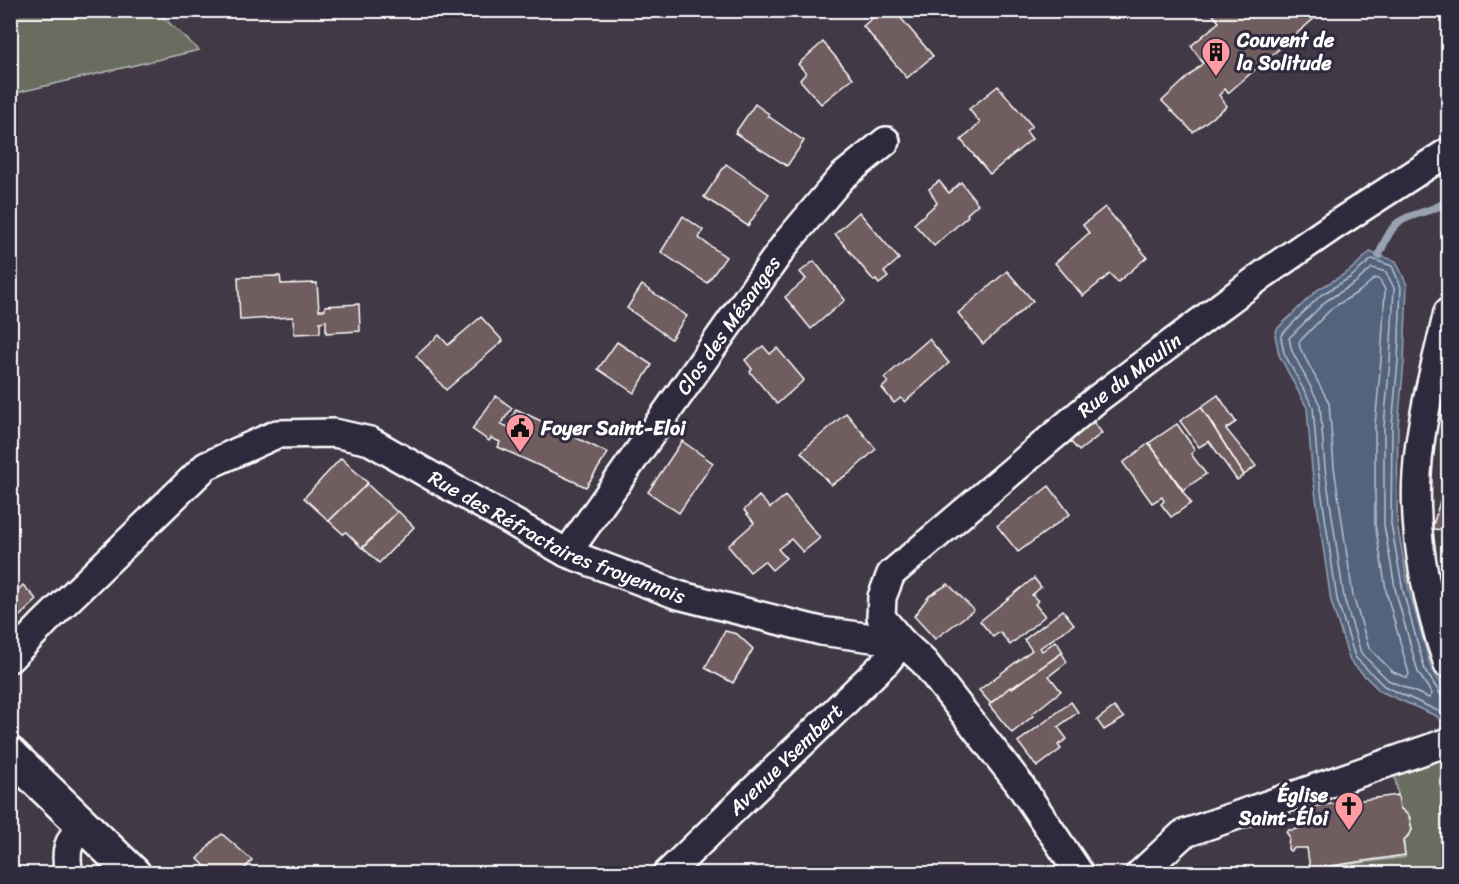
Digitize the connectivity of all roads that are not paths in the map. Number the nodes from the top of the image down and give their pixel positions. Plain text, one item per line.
1 (885, 141) dead end
2 (1449, 152) edge
3 (1449, 312) edge
4 (567, 553) junction
5 (902, 642) junction
6 (10, 658) edge
7 (1449, 664) edge
8 (1449, 742) edge
9 (10, 754) edge
10 (82, 824) junction
11 (69, 873) edge
12 (134, 873) edge
13 (666, 873) edge
14 (1080, 873) edge
15 (1140, 873) edge

1 - 4 street, Clos des Mésanges
2 - 5 street, Rue du Moulin
3 - 7 street
4 - 5 street, Rue des Réfractaires froyennois
4 - 6 street, Rue des Réfractaires froyennois
5 - 13 street, Avenue Ysembert
5 - 14 street
8 - 15 street
9 - 10 main road
10 - 11 street
10 - 12 main road

